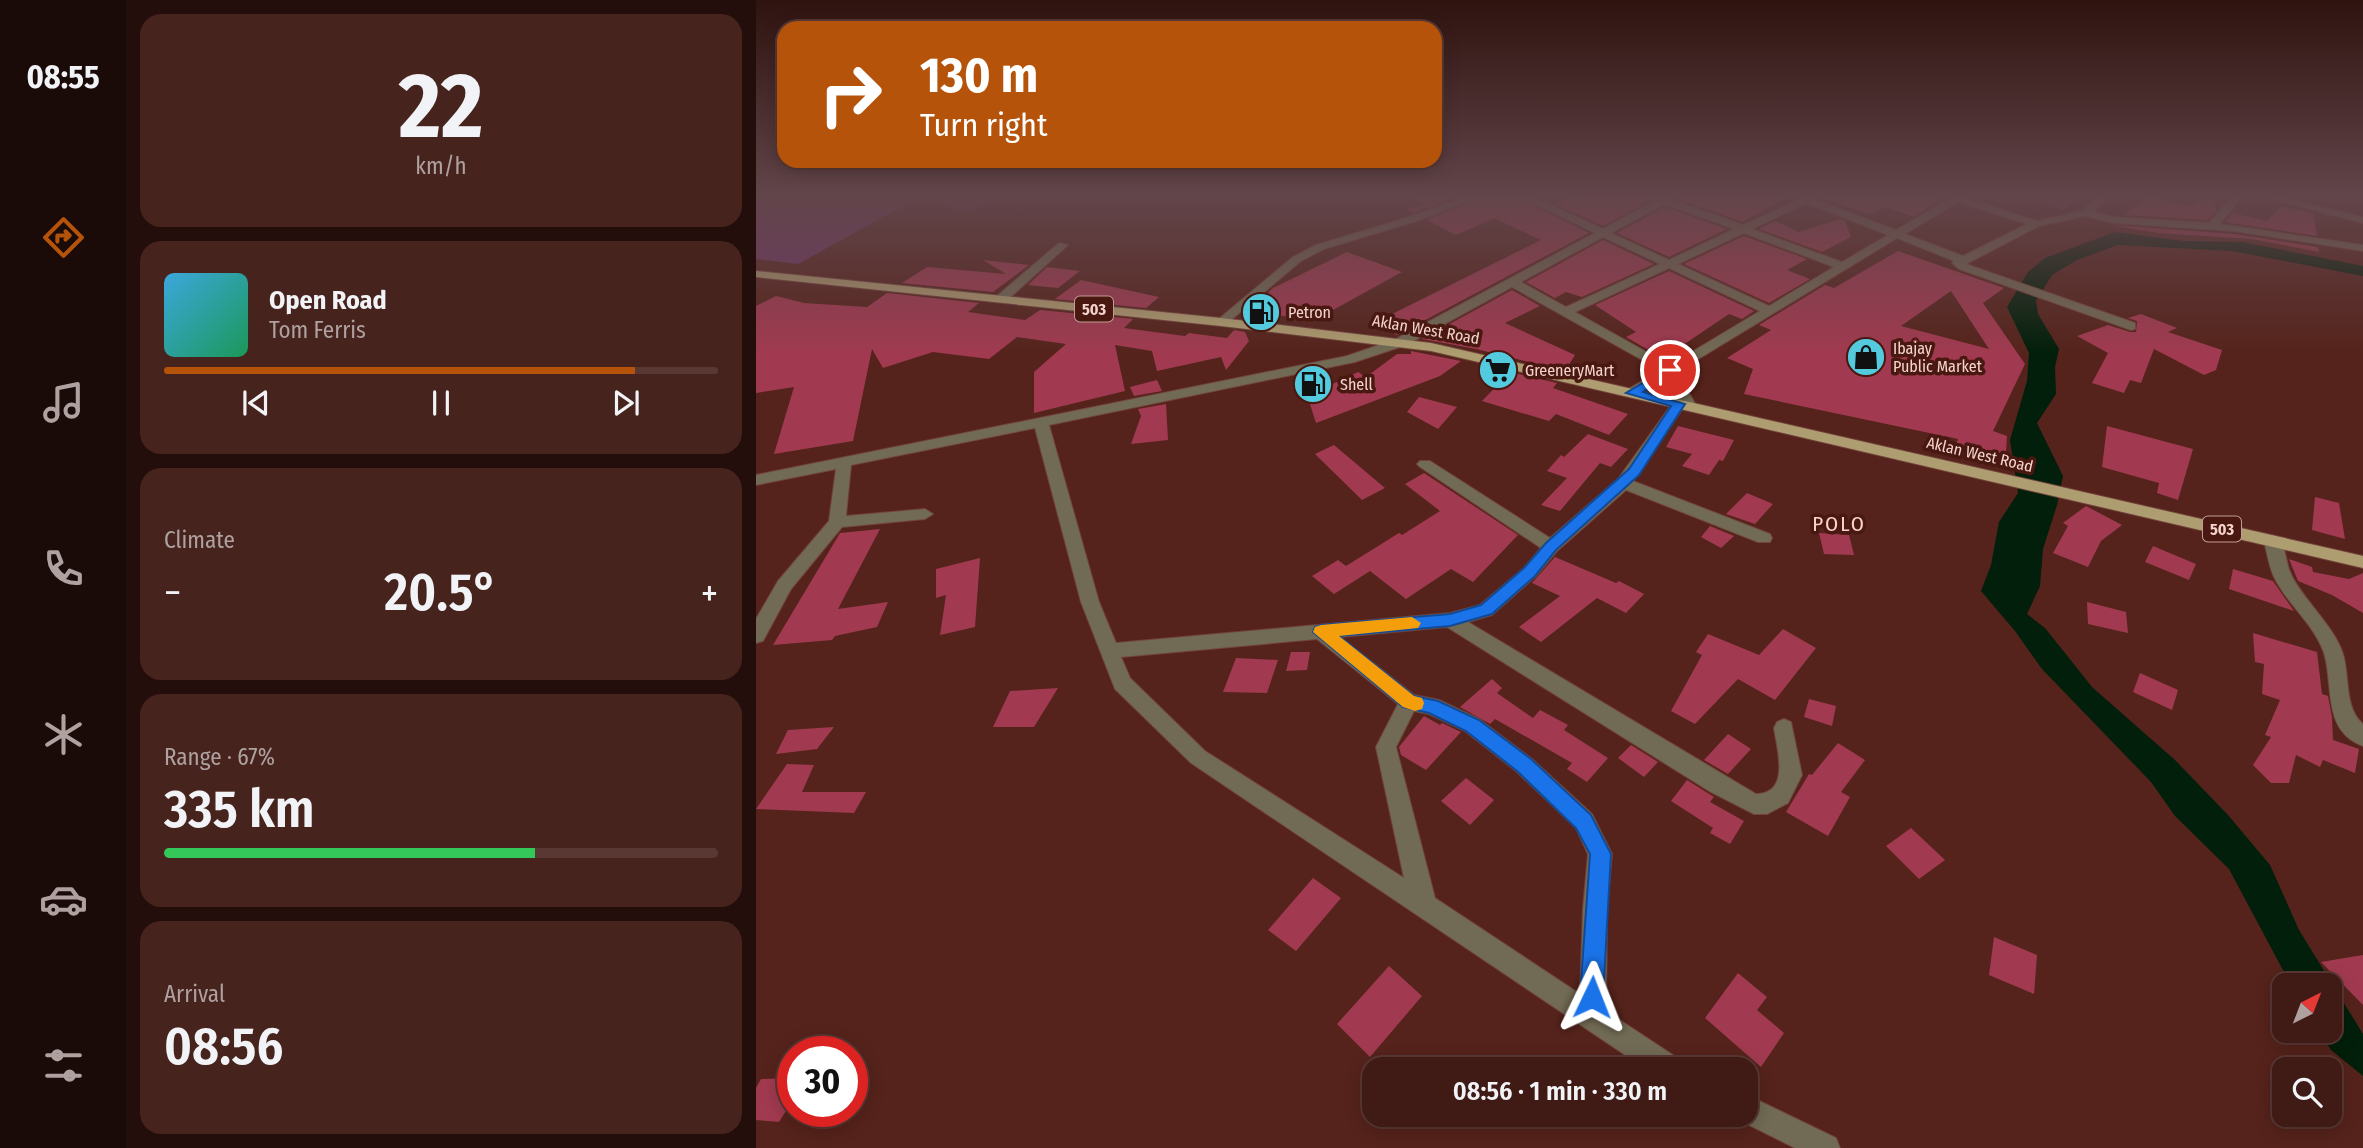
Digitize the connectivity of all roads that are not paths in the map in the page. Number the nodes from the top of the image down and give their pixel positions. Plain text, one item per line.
1 (1060, 248) edge
2 (1319, 248) edge
3 (1575, 248) edge
4 (1633, 248) edge
5 (1703, 248) edge
6 (1793, 248) edge
7 (1874, 248) edge
8 (1931, 248) edge
9 (1988, 248) edge
10 (1963, 260) junction
11 (1668, 264) junction
12 (1842, 266) junction
13 (756, 274) edge
14 (1512, 282) junction
15 (1001, 299) junction
16 (1768, 310) junction
17 (1567, 311) junction
18 (1221, 322) junction
19 (2131, 326) dead end
20 (1401, 342) junction
21 (1670, 370) junction
22 (1632, 393) junction
23 (1684, 405) junction
24 (1041, 423) junction
25 (844, 463) junction
26 (1425, 464) dead end
27 (756, 480) edge
28 (1624, 483) junction
29 (925, 514) dead end
30 (837, 522) junction
31 (1764, 538) dead end
32 (2272, 541) junction
33 (1551, 547) junction
34 (2363, 562) edge
35 (1450, 620) junction
36 (1321, 632) junction
37 (756, 636) edge
38 (1110, 651) junction
39 (1409, 702) junction
40 (1784, 728) dead end
41 (2363, 737) edge
42 (1426, 905) junction
43 (1593, 1017) junction
44 (1651, 1057) edge
45 (1758, 1114) edge
46 (1826, 1148) edge

1 - 15 street
2 - 18 street
3 - 14 street
4 - 11 street
5 - 11 street
6 - 12 street
7 - 12 street
8 - 10 street
9 - 10 street
10 - 19 street
11 - 16 street
11 - 17 street
12 - 16 street
13 - 15 main road, Aklan West Road / 503
14 - 17 street
14 - 20 street
15 - 18 main road, Aklan West Road / 503
16 - 21 street
17 - 21 street
18 - 20 main road, Aklan West Road / 503
20 - 22 main road, Aklan West Road / 503
20 - 24 street
21 - 22 street
21 - 23 street
22 - 23 main road, Aklan West Road / 503
23 - 28 street
23 - 32 main road, Aklan West Road / 503
24 - 25 street
24 - 38 street
25 - 27 street
25 - 30 street
26 - 33 street
28 - 31 street
28 - 33 street
29 - 30 street
30 - 37 street
32 - 34 main road, Aklan West Road / 503
32 - 41 street
33 - 35 street
35 - 36 street
35 - 40 street
36 - 38 street
36 - 39 street
38 - 42 street
39 - 42 street
39 - 43 street
42 - 43 street
43 - 44 street
45 - 46 street

